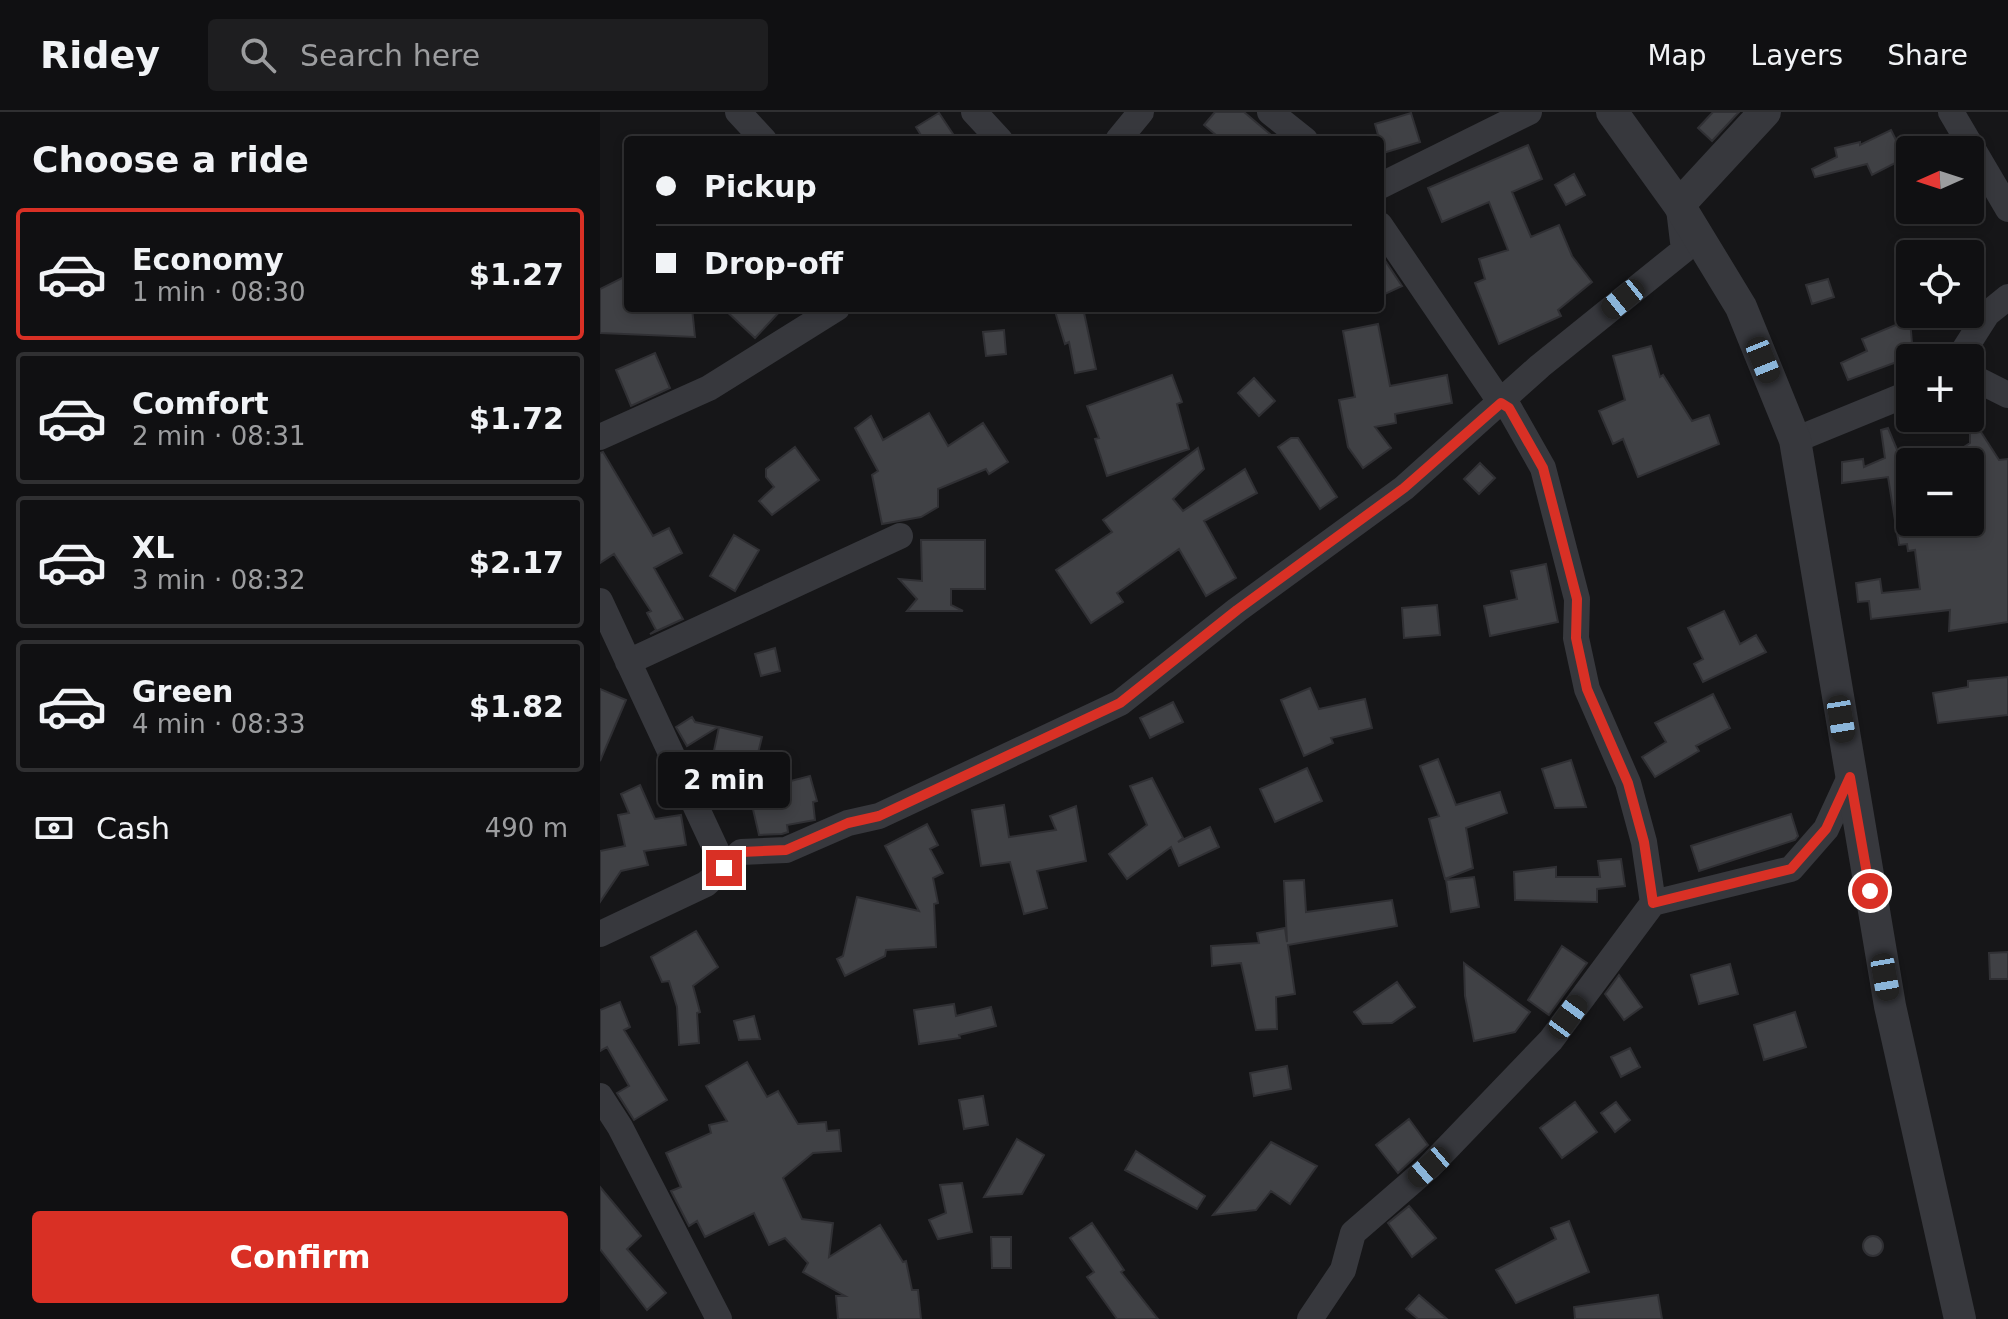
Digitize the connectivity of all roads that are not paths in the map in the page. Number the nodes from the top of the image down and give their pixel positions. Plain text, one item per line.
1 (738, 112) edge
2 (974, 112) edge
3 (1141, 112) edge
4 (1270, 112) edge
5 (1529, 112) edge
6 (1612, 112) edge
7 (1765, 112) edge
8 (1951, 112) edge
9 (760, 136) edge
10 (996, 136) edge
11 (1121, 136) edge
12 (1300, 136) edge
13 (1384, 184) edge
14 (1679, 205) junction
15 (2008, 209) edge
16 (1384, 231) edge
17 (2008, 297) edge
18 (831, 312) edge
19 (1968, 344) edge
20 (1984, 383) edge
21 (2008, 395) edge
22 (1896, 399) edge
23 (1501, 403) junction
24 (600, 437) edge
25 (1795, 440) junction
26 (900, 536) dead end
27 (600, 601) edge
28 (628, 662) junction
29 (1850, 777) junction
30 (718, 854) dead end
31 (1653, 903) junction
32 (600, 934) edge
33 (600, 1096) edge
34 (719, 1319) edge
35 (1310, 1319) edge
36 (1960, 1319) edge

1 - 9 street
2 - 10 street
3 - 11 street
4 - 12 street
5 - 13 street
6 - 14 street
7 - 14 street
8 - 15 street
14 - 23 street
14 - 25 street
16 - 23 street
17 - 19 street
18 - 24 street
20 - 21 street
22 - 25 street
23 - 31 street
23 - 32 street
25 - 29 street
26 - 28 street
27 - 28 street
28 - 30 street
29 - 31 street
29 - 36 street
31 - 35 street
33 - 34 street

